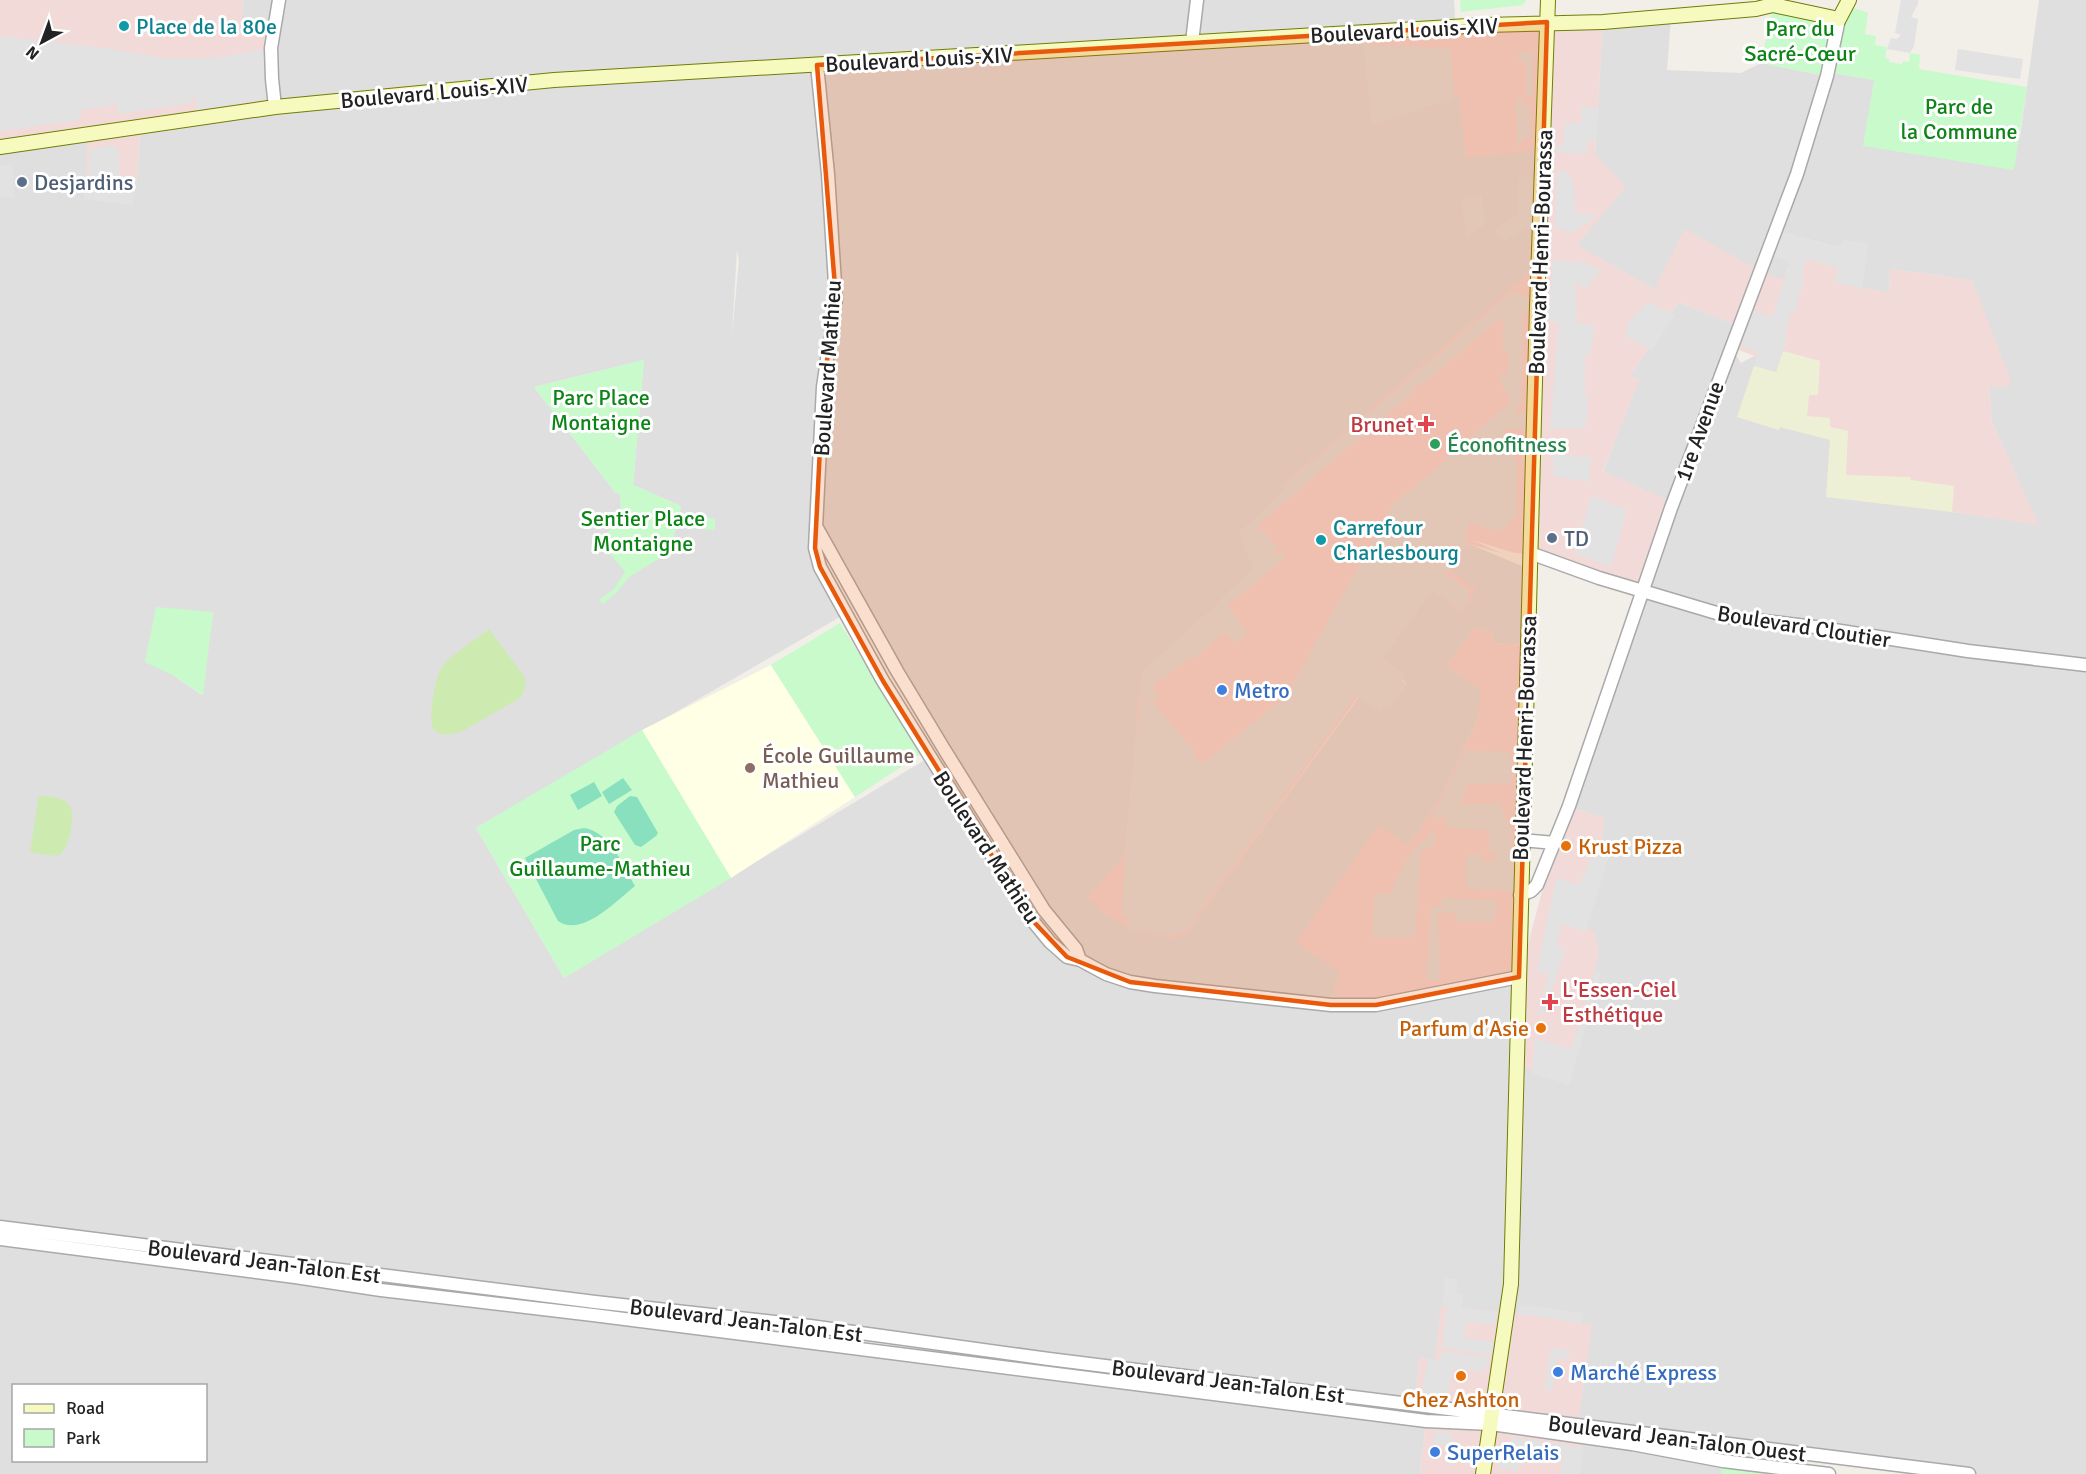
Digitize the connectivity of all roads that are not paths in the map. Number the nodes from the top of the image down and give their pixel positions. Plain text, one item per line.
1 (279, 0) edge
2 (1197, 0) edge
3 (1548, 0) edge
4 (1848, 0) edge
5 (1839, 19) junction
6 (1547, 22) junction
7 (1192, 42) junction
8 (817, 65) junction
9 (276, 107) junction
10 (0, 147) edge
11 (817, 528) junction
12 (1530, 553) junction
13 (1642, 591) junction
14 (2086, 665) edge
15 (1522, 840) junction
16 (1555, 843) junction
17 (1520, 895) junction
18 (1080, 960) junction
19 (1519, 977) junction
20 (0, 1227) edge
21 (0, 1239) edge
22 (1491, 1420) junction
23 (1483, 1474) edge
24 (1829, 1474) edge
25 (1969, 1474) edge

1 - 9 street
2 - 7 street
3 - 6 main road, Boulevard Henri-Bourassa
4 - 5 main road
5 - 6 main road, Boulevard Louis-XIV
5 - 13 street, 1re Avenue
6 - 7 main road, Boulevard Louis-XIV
6 - 12 main road, Boulevard Henri-Bourassa
7 - 8 main road, Boulevard Louis-XIV
8 - 9 main road, Boulevard Louis-XIV
8 - 11 street, Boulevard Mathieu
9 - 10 main road, Boulevard Louis-XIV
11 - 18 street, Boulevard Mathieu
11 - 18 street, Boulevard Mathieu
12 - 13 street, Boulevard Cloutier
12 - 15 main road, Boulevard Henri-Bourassa
13 - 14 street, Boulevard Cloutier
13 - 16 street, 1re Avenue
15 - 16 street
15 - 17 main road, Boulevard Henri-Bourassa
16 - 17 street, 1re Avenue
17 - 19 main road, Boulevard Henri-Bourassa
18 - 19 street, Boulevard Mathieu
19 - 22 main road, Boulevard Henri-Bourassa
20 - 22 street, Boulevard Jean-Talon Est
21 - 22 street, Boulevard Jean-Talon Est
22 - 23 main road, Boulevard Henri-Bourassa
22 - 24 street, Boulevard Jean-Talon Ouest
22 - 25 street, Boulevard Jean-Talon Ouest

